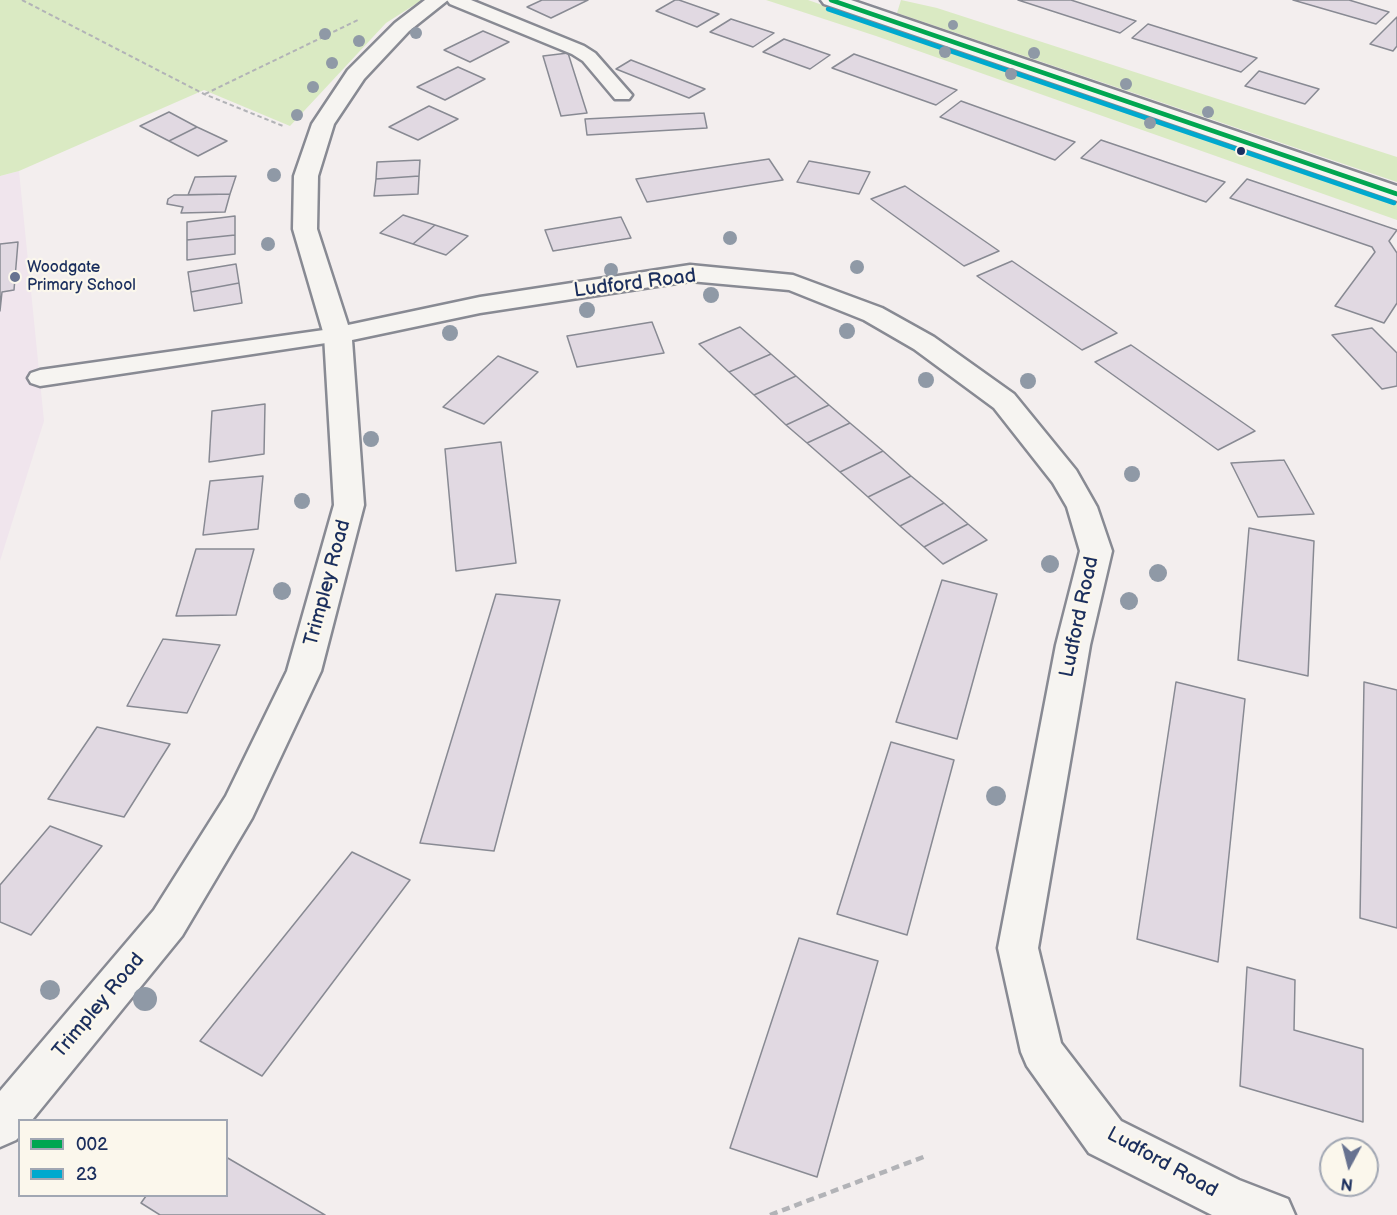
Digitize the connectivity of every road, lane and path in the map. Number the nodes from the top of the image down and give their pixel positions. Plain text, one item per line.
1 (22, 0) edge
2 (438, 0) edge
3 (456, 0) edge
4 (832, 0) edge
5 (362, 18) dead end
6 (204, 94) junction
7 (622, 95) dead end
8 (317, 140) junction
9 (1397, 194) edge
10 (338, 336) junction
11 (40, 378) dead end
12 (0, 1125) edge
13 (926, 1156) dead end
14 (770, 1215) edge
15 (1272, 1215) edge

1 - 6 path
2 - 8 street, Trimpley Road
3 - 7 lane
4 - 9 street
5 - 6 path
6 - 8 path
8 - 10 street, Trimpley Road
10 - 11 lane
10 - 12 street, Trimpley Road
10 - 15 street, Ludford Road
13 - 14 path

